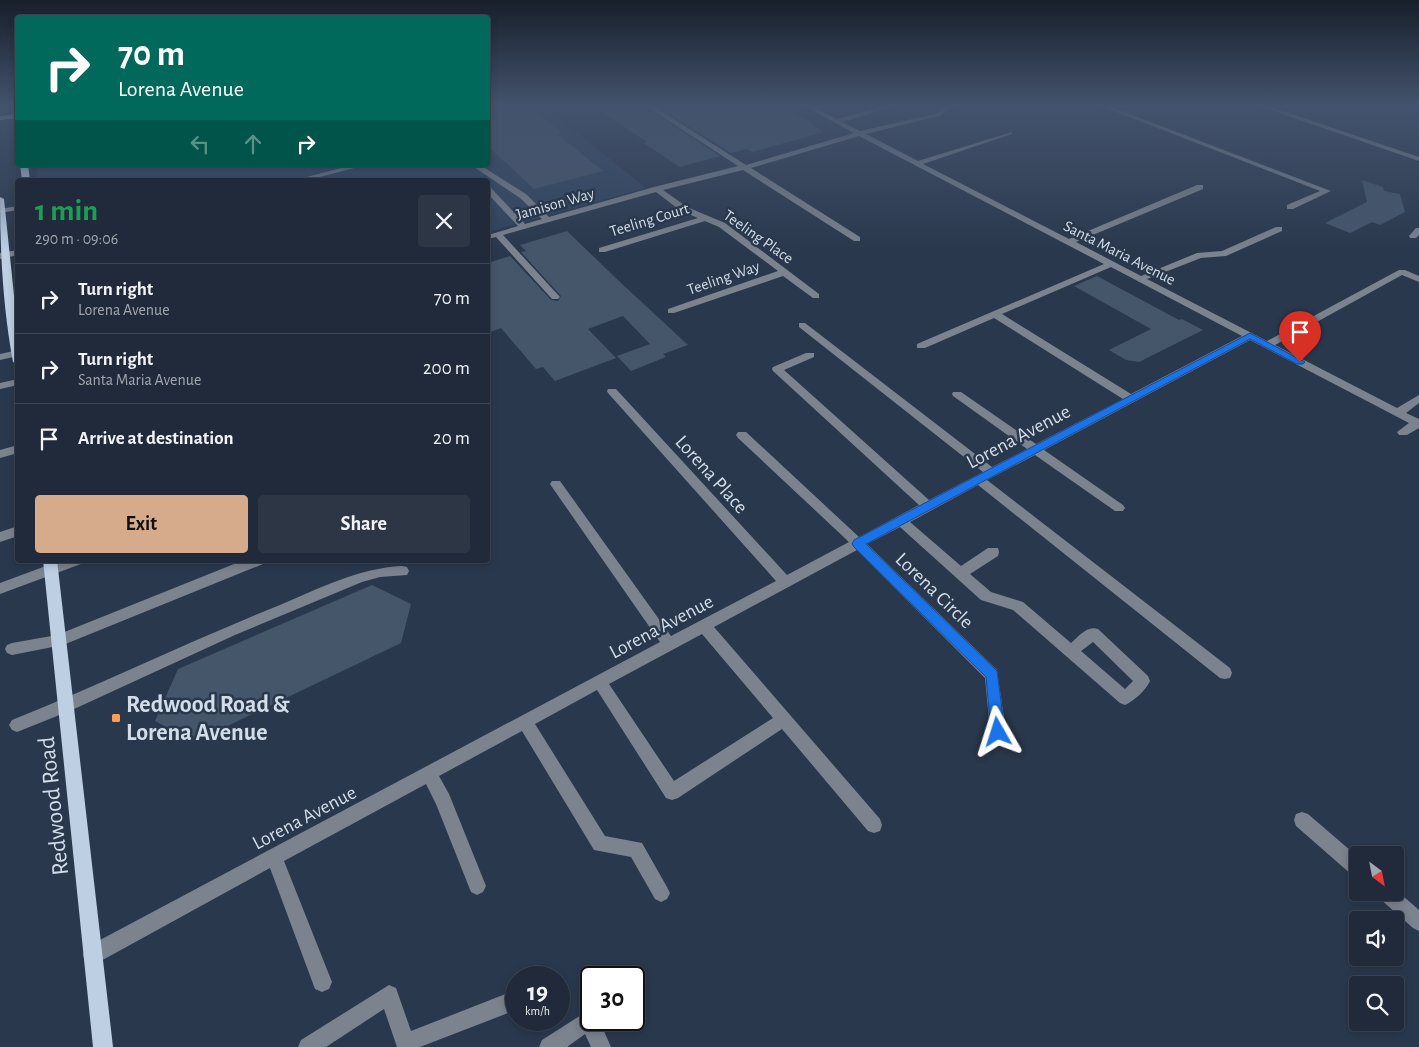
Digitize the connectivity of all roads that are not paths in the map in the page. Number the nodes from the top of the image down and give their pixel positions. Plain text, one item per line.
1 (726, 155) edge
2 (788, 155) edge
3 (902, 155) edge
4 (943, 155) edge
5 (1232, 155) edge
6 (1407, 155) edge
7 (1419, 159) edge
8 (918, 163) junction
9 (354, 167) edge
10 (477, 167) edge
11 (745, 167) junction
12 (307, 178) edge
13 (977, 184) dead end
14 (1200, 187) dead end
15 (963, 188) junction
16 (657, 189) junction
17 (490, 192) edge
18 (0, 199) edge
19 (1290, 207) dead end
20 (15, 208) edge
21 (0, 211) edge
22 (706, 218) junction
23 (547, 220) junction
24 (523, 227) junction
25 (1279, 229) dead end
26 (492, 236) edge
27 (857, 239) dead end
28 (1069, 242) junction
29 (15, 246) edge
30 (2, 249) edge
31 (602, 250) dead end
32 (15, 251) edge
33 (1111, 264) junction
34 (785, 272) junction
35 (1140, 279) junction
36 (1419, 279) edge
37 (816, 296) dead end
38 (555, 297) dead end
39 (671, 311) dead end
40 (995, 314) junction
41 (802, 325) dead end
42 (1250, 336) junction
43 (1268, 345) junction
44 (15, 346) edge
45 (921, 346) dead end
46 (810, 355) dead end
47 (0, 357) edge
48 (15, 357) edge
49 (15, 383) edge
50 (0, 386) edge
51 (612, 391) dead end
52 (956, 394) dead end
53 (1419, 398) edge
54 (1131, 399) junction
55 (1398, 413) junction
56 (1418, 423) edge
57 (1403, 432) dead end
58 (742, 435) dead end
59 (1035, 449) junction
60 (15, 450) edge
61 (0, 454) edge
62 (985, 476) junction
63 (556, 484) dead end
64 (928, 506) junction
65 (1119, 508) dead end
66 (901, 521) junction
67 (15, 532) edge
68 (0, 537) edge
69 (858, 544) junction
70 (993, 552) dead end
71 (251, 563) edge
72 (51, 565) edge
73 (402, 571) dead end
74 (960, 574) junction
75 (785, 582) junction
76 (0, 589) edge
77 (704, 626) junction
78 (58, 641) junction
79 (669, 644) junction
80 (12, 649) dead end
81 (1071, 651) junction
82 (1225, 674) dead end
83 (600, 682) junction
84 (67, 705) junction
85 (783, 720) junction
86 (525, 722) junction
87 (17, 725) dead end
88 (998, 732) dead end
89 (429, 773) junction
90 (1302, 820) dead end
91 (874, 825) dead end
92 (274, 856) junction
93 (1349, 861) edge
94 (477, 886) dead end
95 (661, 893) dead end
96 (1395, 901) edge
97 (1419, 922) edge
98 (92, 955) junction
99 (322, 982) dead end
100 (505, 1004) edge
101 (103, 1047) edge
102 (308, 1047) edge
103 (549, 1047) edge
104 (601, 1047) edge

1 - 11 street
2 - 11 street, Jamison Way
3 - 8 street, Santa Maria Avenue
4 - 8 street
5 - 19 street
6 - 7 street
8 - 15 street, Santa Maria Avenue
9 - 12 street
10 - 23 street
11 - 16 street, Jamison Way
11 - 27 street
13 - 15 street
14 - 28 street
15 - 28 street, Santa Maria Avenue
16 - 22 street, Teeling Place
16 - 23 street, Jamison Way
17 - 24 street
18 - 21 main road
20 - 21 street
21 - 30 main road
22 - 31 street, Teeling Court
22 - 34 street, Teeling Place
23 - 24 street, Jamison Way
24 - 26 street, Jamison Way
25 - 35 street
26 - 38 street
28 - 33 street, Santa Maria Avenue
29 - 30 street
30 - 32 street
30 - 44 main road
33 - 35 street, Santa Maria Avenue
33 - 40 street
34 - 37 street, Teeling Place
34 - 39 street, Teeling Way
35 - 42 street, Santa Maria Avenue
36 - 43 street
40 - 45 street
40 - 54 street
41 - 62 street
42 - 43 street, Santa Maria Avenue
42 - 54 street, Lorena Avenue
43 - 55 street, Santa Maria Avenue
46 - 64 street
47 - 48 street
49 - 50 street
51 - 75 street, Lorena Place
52 - 59 street
53 - 55 street
54 - 59 street, Lorena Avenue
55 - 56 street, Santa Maria Avenue
56 - 57 street
58 - 69 street, Lorena Circle
59 - 62 street, Lorena Avenue
59 - 65 street
60 - 61 street
62 - 64 street, Lorena Avenue
62 - 82 street
63 - 79 street
64 - 66 street, Lorena Avenue
66 - 69 street, Lorena Avenue
66 - 74 street
67 - 68 street
69 - 75 street, Lorena Avenue
69 - 88 street, Lorena Circle
70 - 74 street
71 - 78 street
72 - 76 street
72 - 78 main road, Redwood Road
73 - 84 street
74 - 81 street
75 - 77 street, Lorena Avenue
77 - 79 street, Lorena Avenue
77 - 85 street
78 - 80 street
78 - 84 main road, Redwood Road
79 - 83 street, Lorena Avenue
81 - 81 street
83 - 85 street
83 - 86 street, Lorena Avenue
84 - 87 street
84 - 98 main road, Redwood Road
85 - 91 street
86 - 89 street, Lorena Avenue
86 - 95 street
89 - 92 street, Lorena Avenue
89 - 94 street
90 - 93 street
92 - 98 street, Lorena Avenue
92 - 99 street
96 - 97 street
98 - 101 main road, Redwood Road
100 - 102 street
103 - 104 street

